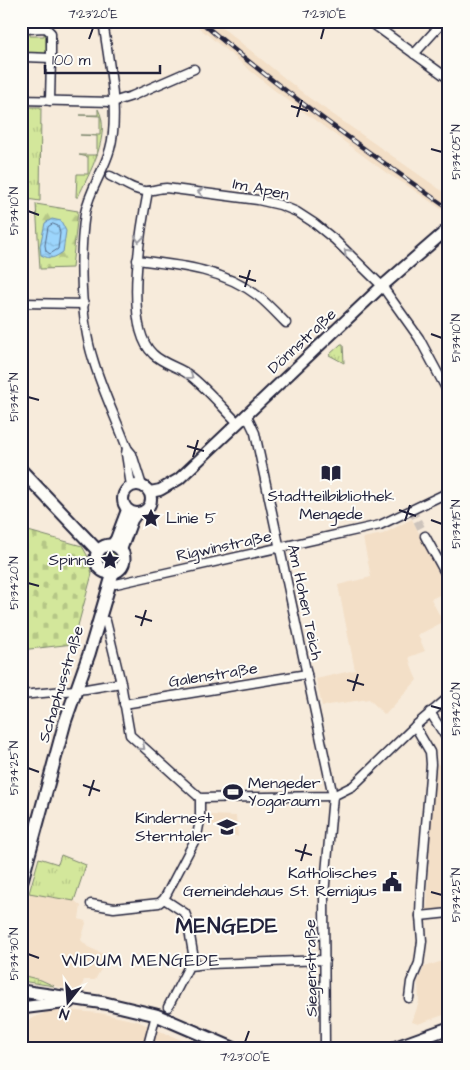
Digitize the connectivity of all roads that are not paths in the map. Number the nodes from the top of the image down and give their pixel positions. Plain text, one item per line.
1 (103, 21) edge
2 (369, 21) edge
3 (444, 21) edge
4 (21, 34) edge
5 (21, 53) edge
6 (414, 54) junction
7 (51, 58) junction
8 (194, 69) dead end
9 (449, 80) edge
10 (21, 100) edge
11 (50, 101) junction
12 (113, 102) junction
13 (110, 176) dead end
14 (148, 191) junction
15 (449, 228) edge
16 (137, 260) junction
17 (382, 286) junction
18 (21, 303) edge
19 (84, 304) junction
20 (286, 323) dead end
21 (449, 394) edge
22 (246, 414) junction
23 (238, 423) junction
24 (21, 470) edge
25 (144, 492) junction
26 (449, 492) edge
27 (132, 512) junction
28 (425, 536) tunnel mouth
29 (116, 548) junction
30 (280, 548) junction
31 (98, 551) junction
32 (111, 576) junction
33 (449, 580) edge
34 (106, 621) dead end
35 (307, 674) junction
36 (121, 683) junction
37 (76, 690) junction
38 (21, 695) edge
39 (449, 696) edge
40 (124, 704) junction
41 (430, 712) junction
42 (415, 726) junction
43 (449, 742) edge
44 (333, 796) junction
45 (200, 798) junction
46 (21, 884) edge
47 (164, 899) junction
48 (91, 904) dead end
49 (449, 913) edge
50 (420, 916) junction
51 (325, 960) junction
52 (192, 966) junction
53 (21, 991) edge
54 (409, 998) dead end
55 (79, 1000) junction
56 (168, 1006) dead end
57 (34, 1007) junction
58 (21, 1008) edge
59 (21, 1015) edge
60 (156, 1015) junction
61 (449, 1028) edge
62 (147, 1049) edge
63 (235, 1049) edge
64 (326, 1049) edge
65 (391, 1049) edge

1 - 12 street
2 - 6 street
3 - 6 street
4 - 7 street
5 - 7 street
6 - 9 street
7 - 11 street
8 - 12 street
10 - 11 street
11 - 12 street
12 - 19 street
13 - 14 street, Im Apen
14 -> 16 street
17 -> 14 street, Im Apen
15 - 17 street, Dönnstraße
16 - 20 street
16 -> 23 street
17 - 21 street, Im Apen
17 - 22 street, Dönnstraße
18 - 19 street
19 - 25 street
22 - 23 street, Dönnstraße
22 - 30 street, Am Hohen Teich
23 - 25 street, Dönnstraße
24 - 31 main road
25 - 27 street, Dönnstraße
25 - 27 street
26 - 30 street, Rigwinstraße
27 - 29 street
28 - 33 street
29 - 31 main road
29 - 32 main road
30 - 32 street, Rigwinstraße
30 - 35 street, Am Hohen Teich
31 - 32 main road
32 - 37 main road, Schaphusstraße
34 - 36 street
35 - 40 street, Galenstraße
35 - 44 street, Am Hohen Teich
36 - 37 street
36 - 40 street
37 - 38 street
37 - 46 main road, Schaphusstraße
39 - 41 street
40 -> 45 street
41 - 42 street
41 - 43 street
42 - 44 street
42 - 50 street
44 - 45 street
44 - 51 street, Siegenstraße
45 - 47 street
47 - 48 street
47 - 52 street
49 - 50 street
50 - 54 street
51 - 52 street
51 - 64 street, Siegenstraße
52 - 56 street
53 - 55 main road
55 - 57 main road
55 - 60 main road
57 - 58 main road
57 - 59 main road
60 - 62 street
60 - 63 main road
61 - 65 main road

